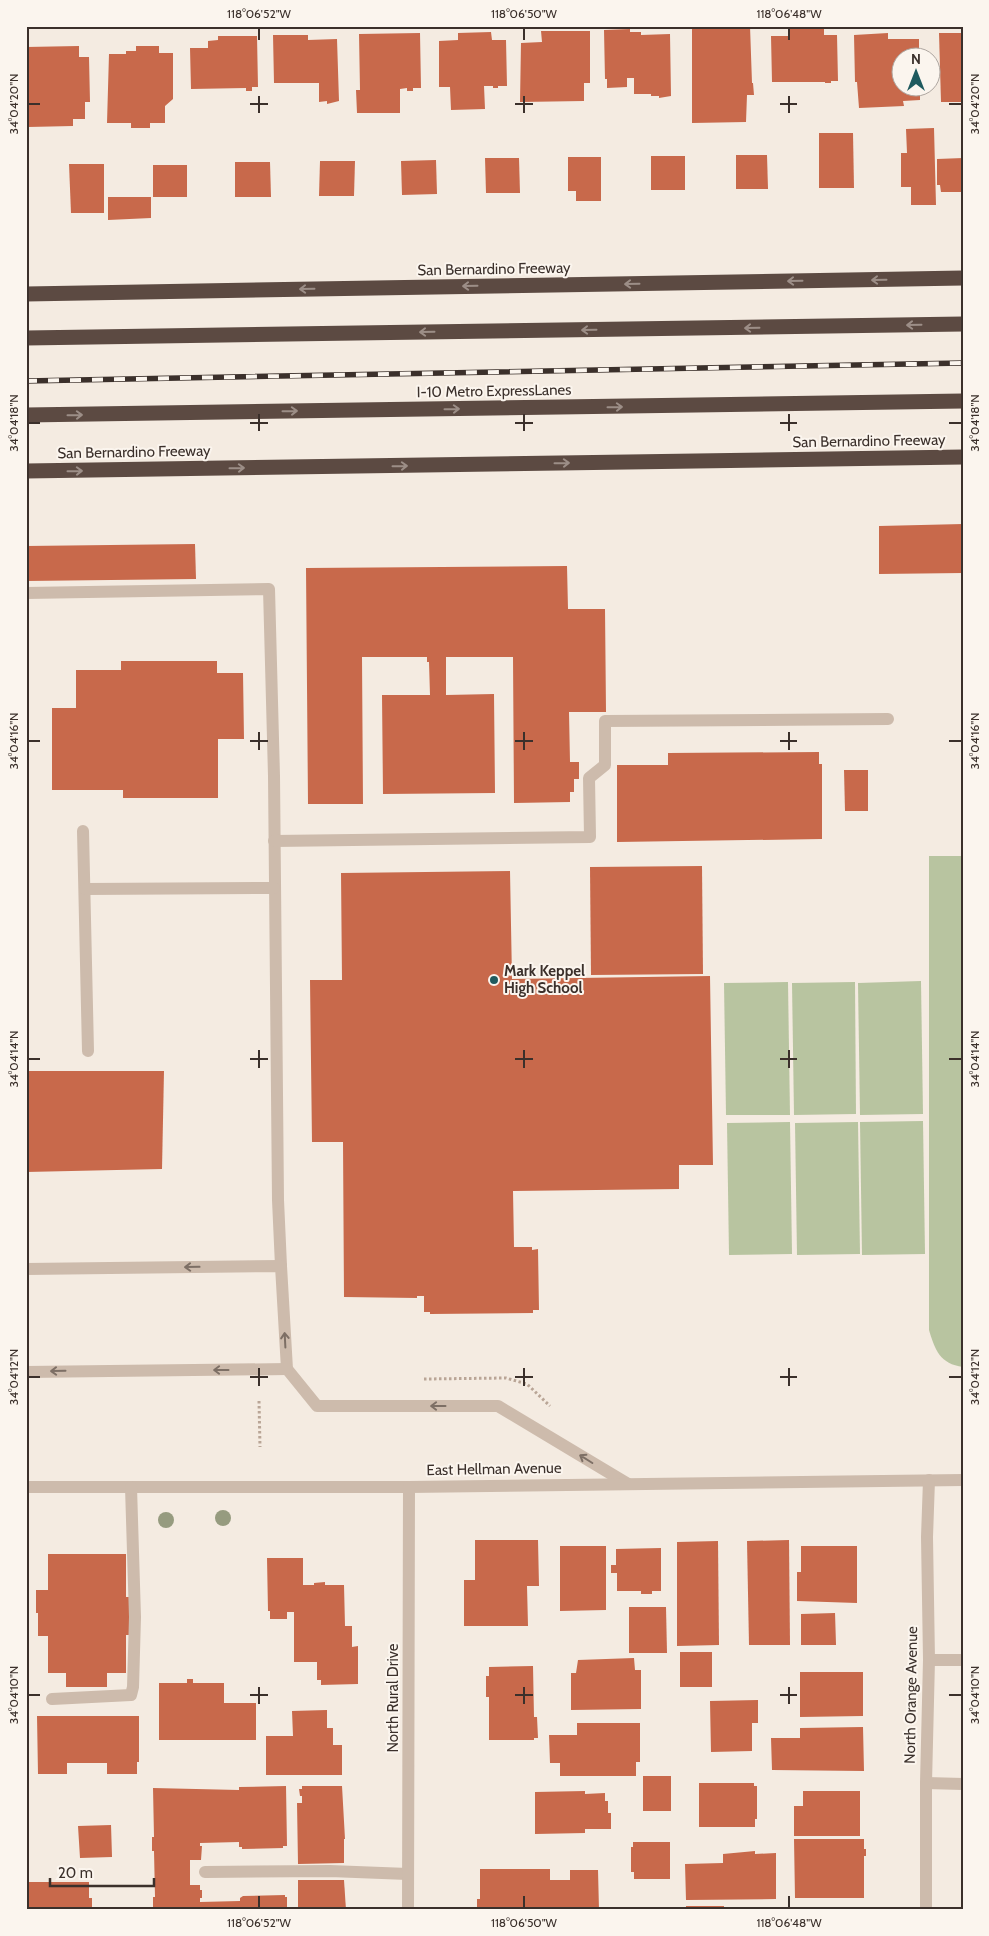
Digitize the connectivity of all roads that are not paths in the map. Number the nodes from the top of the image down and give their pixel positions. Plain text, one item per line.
1 (963, 278) edge
2 (26, 294) edge
3 (963, 324) edge
4 (26, 338) edge
5 (963, 401) edge
6 (26, 415) edge
7 (963, 457) edge
8 (26, 471) edge
9 (26, 593) edge
10 (888, 719) dead end
11 (83, 831) dead end
12 (274, 841) junction
13 (274, 888) junction
14 (85, 889) junction
15 (88, 1051) dead end
16 (281, 1266) junction
17 (26, 1269) edge
18 (287, 1369) junction
19 (26, 1372) edge
20 (929, 1480) junction
21 (963, 1480) edge
22 (628, 1484) junction
23 (26, 1487) edge
24 (132, 1487) junction
25 (409, 1487) junction
26 (929, 1660) junction
27 (963, 1660) edge
28 (52, 1699) dead end
29 (926, 1783) junction
30 (963, 1784) edge
31 (205, 1872) dead end
32 (408, 1874) junction
33 (408, 1910) edge
34 (926, 1910) edge

1 -> 2 highway, San Bernardino Freeway
3 -> 4 highway
6 -> 5 highway, I-10 Metro ExpressLanes
8 -> 7 highway, San Bernardino Freeway
9 - 12 street
10 - 12 street
11 - 14 street
12 - 13 street
13 - 14 street
13 - 16 street
14 - 15 street
16 -> 17 street
18 -> 16 street
18 -> 19 street
22 -> 18 street
20 - 21 street, East Hellman Avenue
20 - 22 street, East Hellman Avenue
20 - 26 street, North Orange Avenue
22 - 25 street, East Hellman Avenue
23 - 24 street, East Hellman Avenue
24 - 25 street, East Hellman Avenue
24 - 28 street
25 - 32 street, North Rural Drive
26 - 27 street
26 - 29 street, North Orange Avenue
29 - 30 street
29 - 34 street, North Orange Avenue
31 - 32 street
32 - 33 street, North Rural Drive

